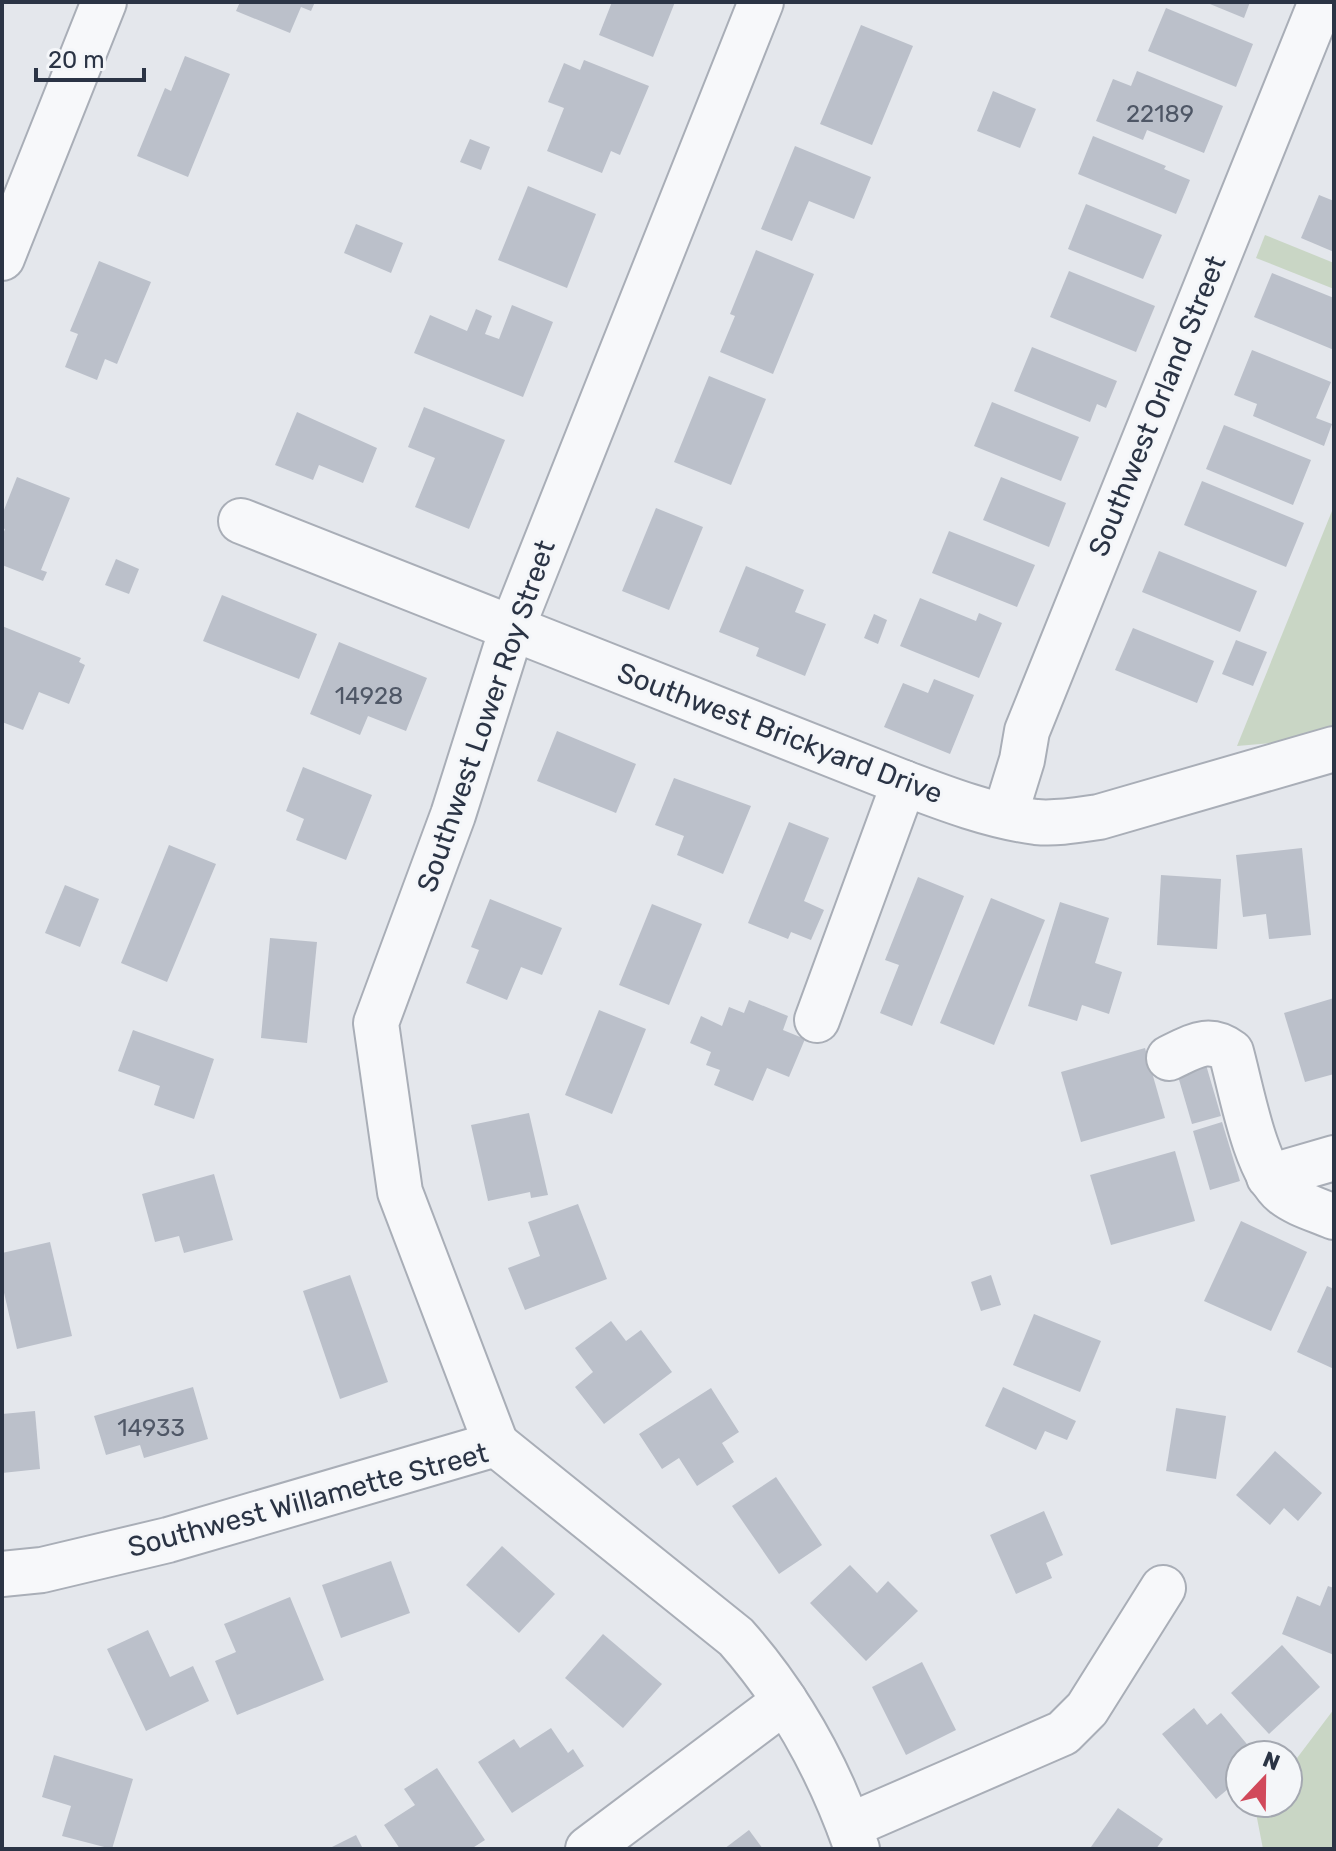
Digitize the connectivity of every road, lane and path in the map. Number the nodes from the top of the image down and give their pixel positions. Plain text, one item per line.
1 (104, 2) edge
2 (761, 2) edge
3 (1321, 2) edge
4 (2, 258) edge
5 (241, 521) dead end
6 (512, 628) junction
7 (1334, 749) edge
8 (904, 783) junction
9 (1005, 815) junction
10 (817, 1020) dead end
11 (1169, 1058) dead end
12 (1334, 1158) edge
13 (1269, 1177) junction
14 (1334, 1217) edge
15 (496, 1444) junction
16 (2, 1574) edge
17 (1163, 1588) dead end
18 (785, 1701) junction
19 (853, 1838) edge
20 (588, 1849) edge

1 - 4 street
2 - 6 street, Southwest Lower Roy Street
3 - 9 street, Southwest Orland Street
5 - 6 street, Southwest Brickyard Drive
6 - 8 street, Southwest Brickyard Drive
6 - 15 street, Southwest Lower Roy Street
7 - 9 street, Southwest Brickyard Drive
8 - 9 street, Southwest Brickyard Drive
8 - 10 street
11 - 13 street
12 - 13 street
13 - 14 street
15 - 16 street, Southwest Willamette Street
15 - 18 street, Southwest Willamette Street
17 - 19 street
18 - 19 street, Southwest Willamette Street
18 - 20 street

